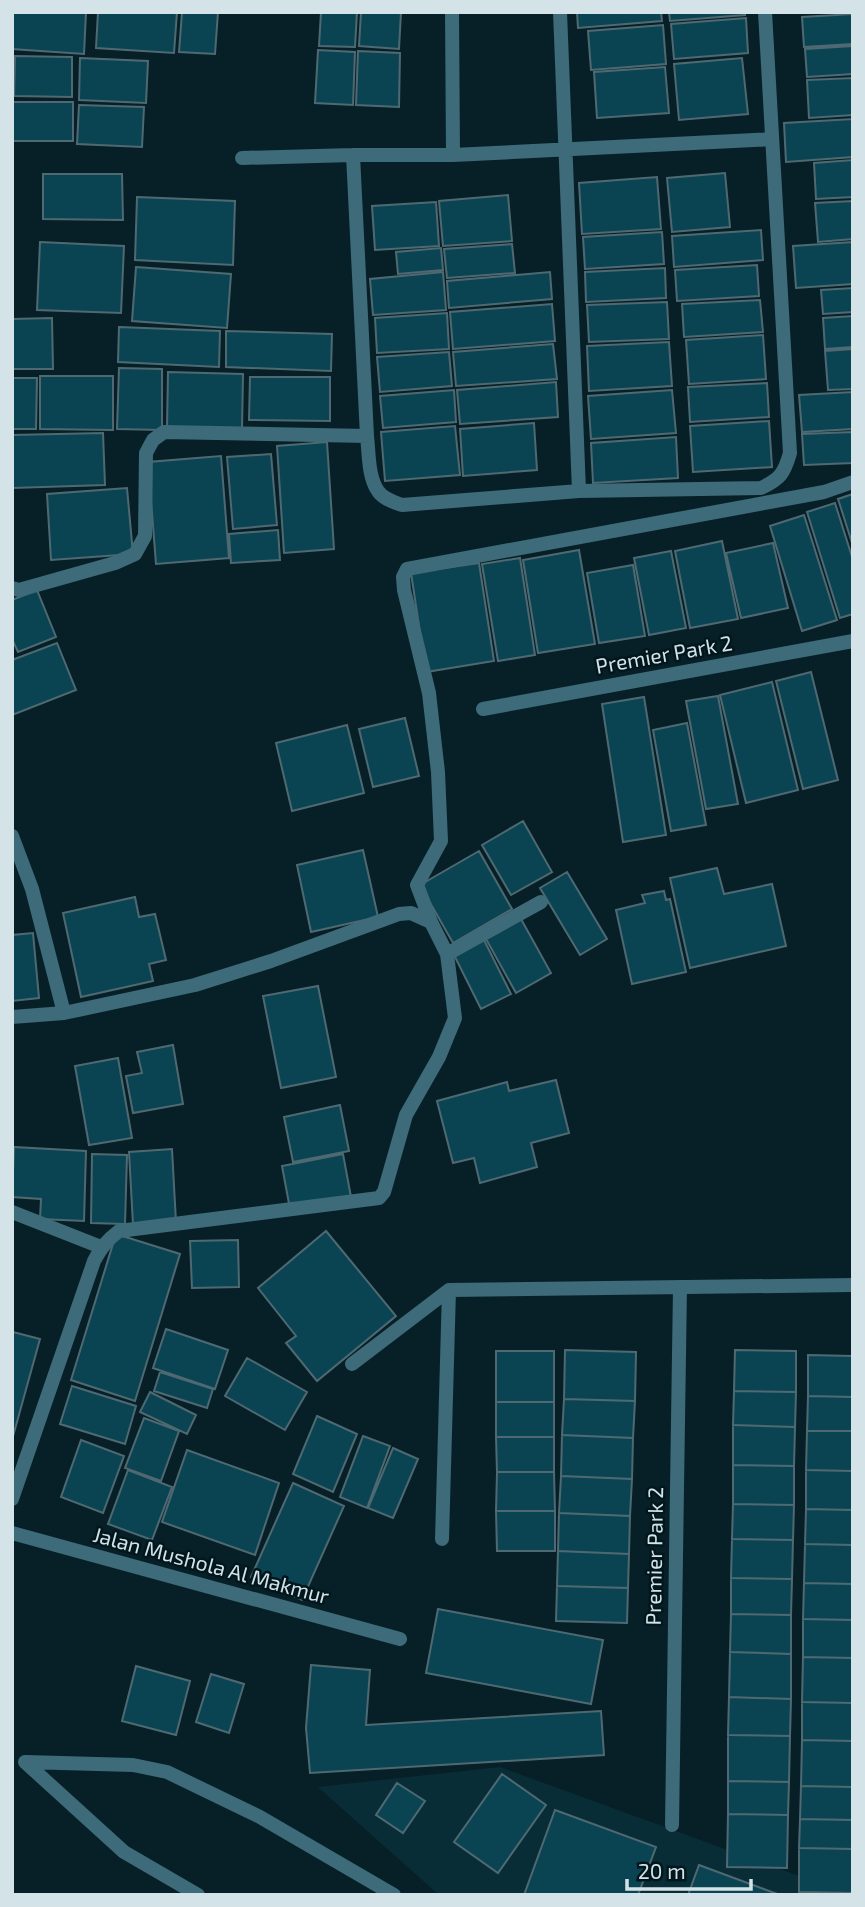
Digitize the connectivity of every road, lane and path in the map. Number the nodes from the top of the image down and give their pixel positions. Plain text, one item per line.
1 (452, 12) edge
2 (560, 12) edge
3 (765, 12) edge
4 (772, 139) junction
5 (567, 150) junction
6 (353, 155) junction
7 (453, 155) junction
8 (242, 158) dead end
9 (367, 436) junction
10 (853, 482) edge
11 (579, 491) junction
12 (12, 588) edge
13 (853, 641) edge
14 (484, 709) dead end
15 (12, 836) edge
16 (541, 902) dead end
17 (431, 922) junction
18 (447, 954) junction
19 (64, 1013) junction
20 (12, 1017) edge
21 (12, 1212) edge
22 (101, 1247) junction
23 (853, 1285) edge
24 (680, 1287) junction
25 (449, 1290) junction
26 (352, 1364) dead end
27 (12, 1499) edge
28 (12, 1533) edge
29 (442, 1539) dead end
30 (400, 1639) dead end
31 (19, 1760) edge
32 (672, 1825) dead end
33 (198, 1895) edge
34 (394, 1895) edge

1 - 7 street
2 - 5 street
3 - 4 street
4 - 5 street
4 - 11 street
5 - 7 street
5 - 11 street
6 - 7 street
6 - 8 street
6 - 9 street
9 - 11 street
9 - 12 street
10 - 17 street
13 - 14 street, Premier Park 2
15 - 19 street
16 - 18 street
17 - 18 street
17 - 19 street
18 - 22 street
19 - 20 street
21 - 22 street
22 - 27 street
23 - 24 street
24 - 25 street
24 - 32 street, Premier Park 2
25 - 26 street
25 - 29 street
28 - 30 street, Jalan Mushola Al Makmur
31 - 33 street
31 - 34 street

